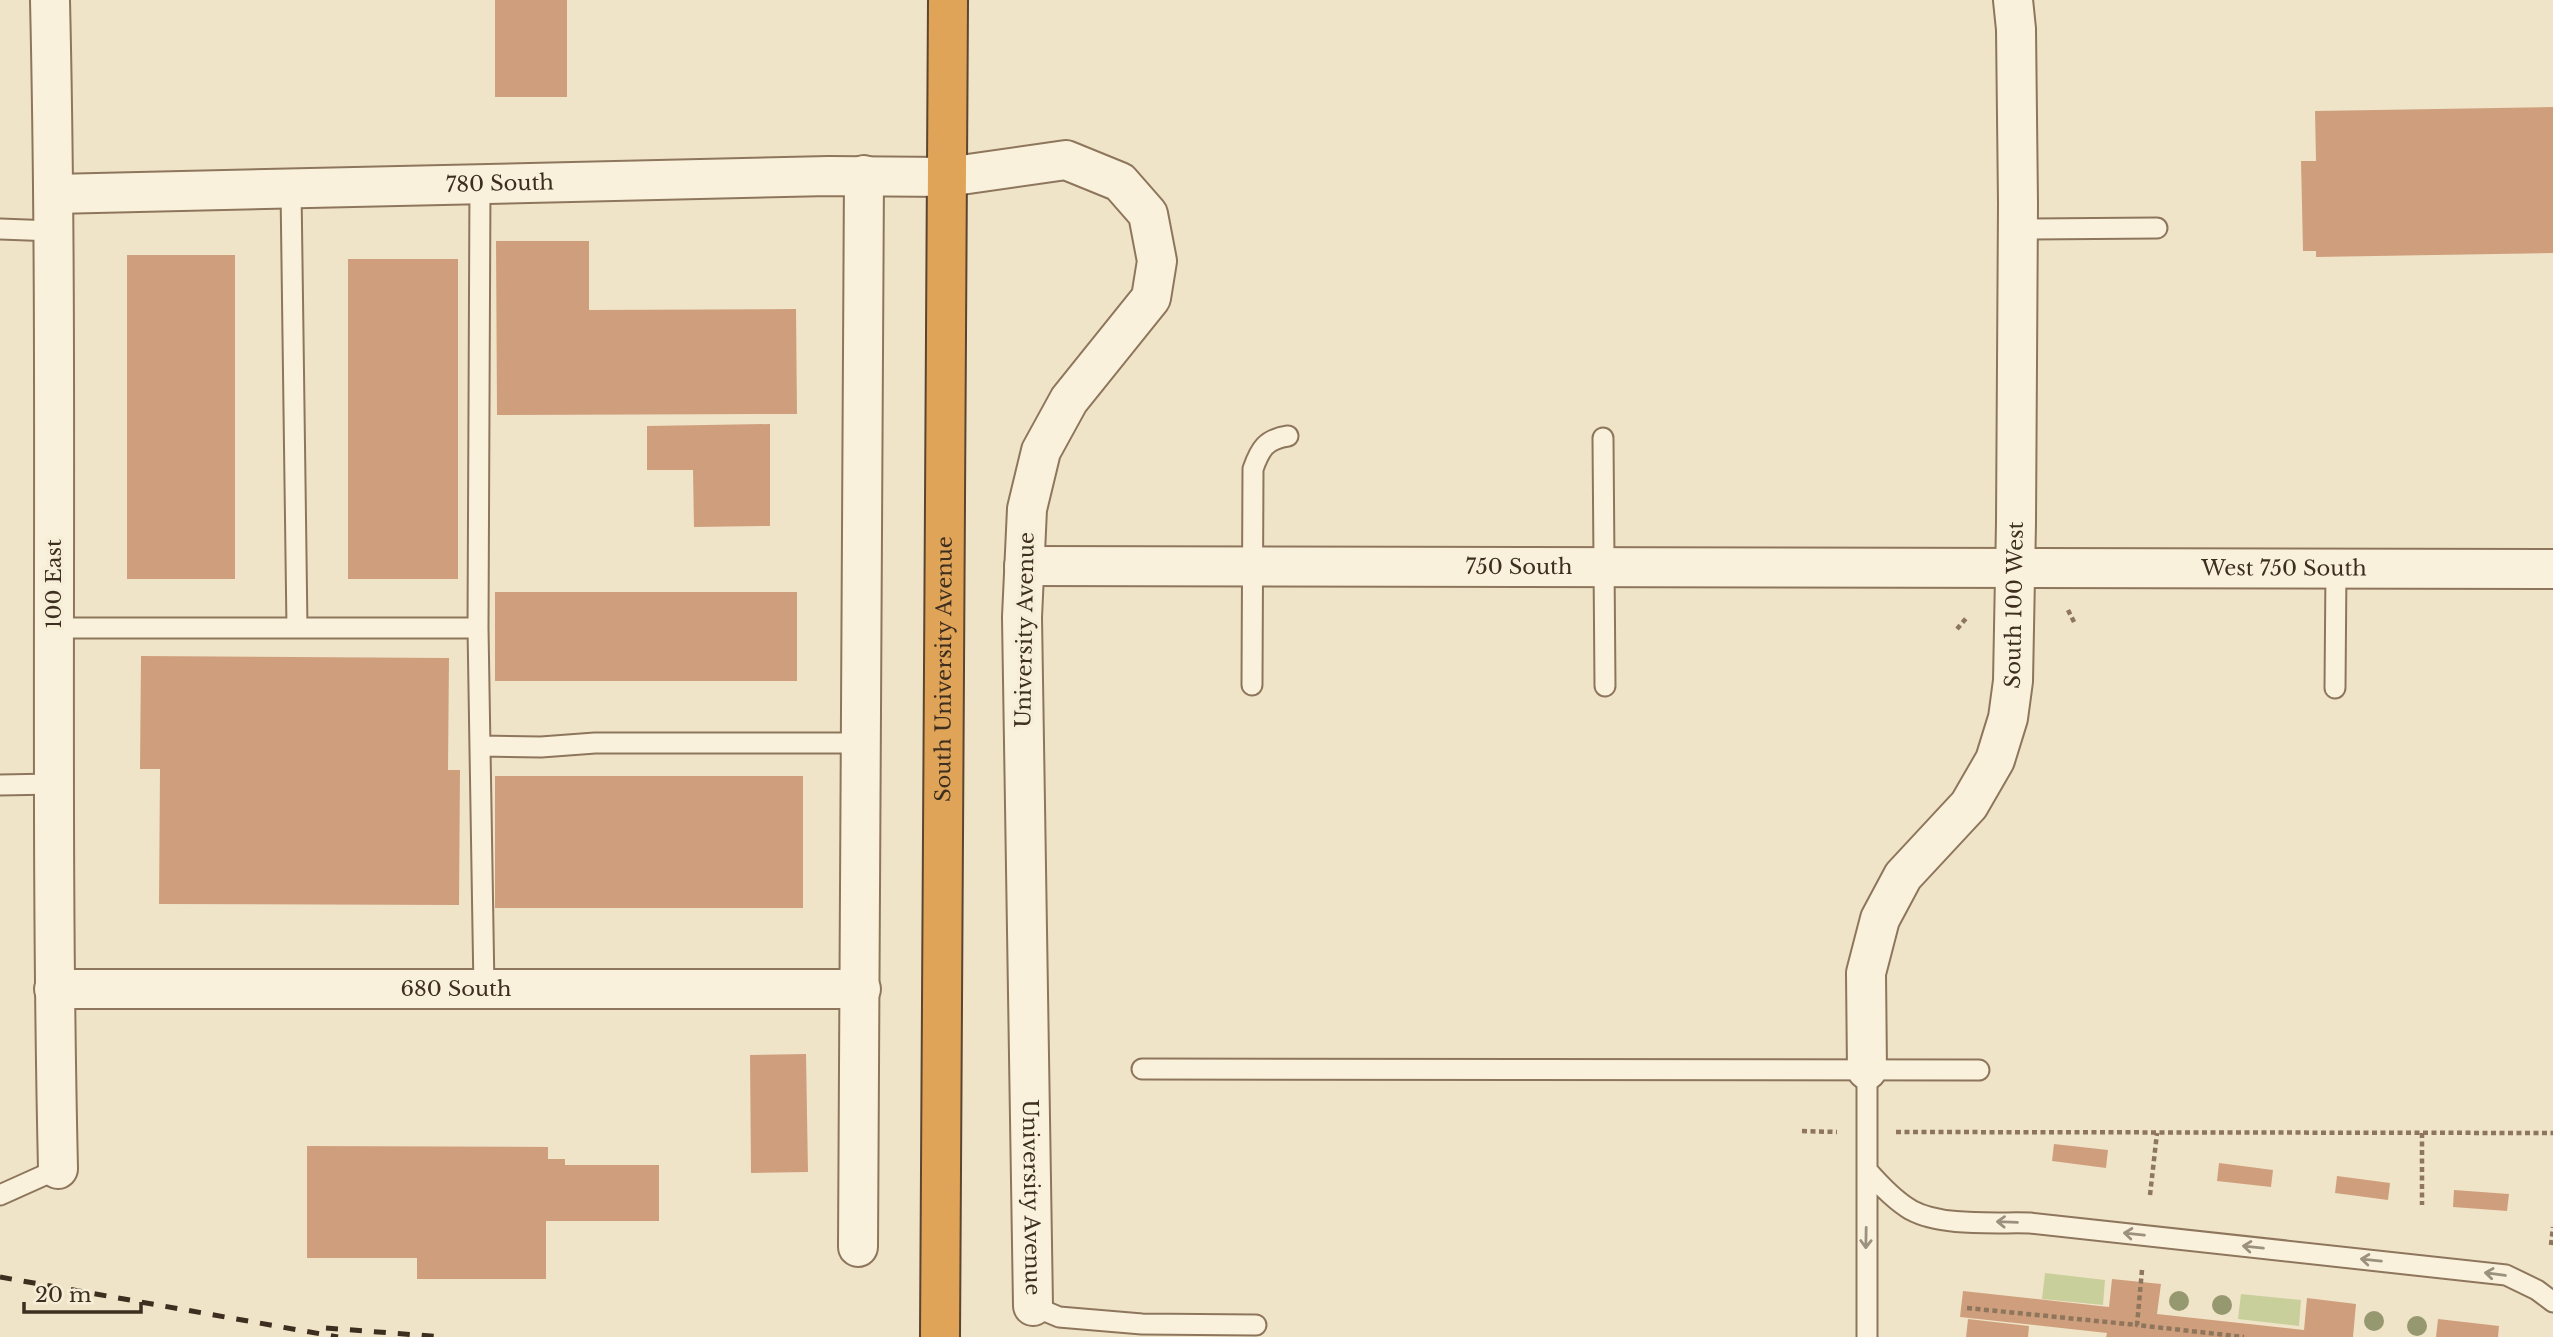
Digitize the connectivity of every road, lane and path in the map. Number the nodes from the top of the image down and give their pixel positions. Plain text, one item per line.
1 (50, 0) edge
2 (948, 0) edge
3 (2013, 0) edge
4 (864, 175) junction
5 (947, 177) junction
6 (480, 184) junction
7 (291, 189) junction
8 (54, 212) junction
9 (2157, 228) dead end
10 (0, 229) edge
11 (2018, 229) junction
12 (1288, 436) dead end
13 (1603, 438) dead end
14 (1252, 565) junction
15 (1024, 566) junction
16 (1604, 566) junction
17 (2016, 568) junction
18 (2336, 568) junction
19 (2553, 569) edge
20 (2068, 610) dead end
21 (1968, 616) dead end
22 (2074, 624) dead end
23 (54, 628) junction
24 (298, 628) junction
25 (478, 628) junction
26 (1957, 629) dead end
27 (1252, 685) dead end
28 (1605, 686) dead end
29 (2335, 688) dead end
30 (861, 743) junction
31 (480, 746) junction
32 (54, 784) junction
33 (0, 785) edge
34 (54, 989) junction
35 (484, 989) junction
36 (861, 989) junction
37 (1142, 1069) dead end
38 (1867, 1070) junction
39 (1979, 1070) dead end
40 (1802, 1131) dead end
41 (1838, 1132) dead end
42 (1893, 1132) dead end
43 (2157, 1133) junction
44 (2422, 1133) junction
45 (2553, 1133) edge
46 (58, 1169) joint
47 (1867, 1170) junction
48 (0, 1195) edge
49 (2150, 1195) dead end
50 (2422, 1205) dead end
51 (2553, 1227) edge
52 (2551, 1245) dead end
53 (858, 1247) dead end
54 (2142, 1270) dead end
55 (2553, 1303) edge
56 (1033, 1306) joint
57 (1967, 1308) dead end
58 (1256, 1325) dead end
59 (2137, 1325) junction
60 (940, 1337) edge
61 (1867, 1337) edge
62 (2244, 1337) edge

1 - 8 street, 100 East
2 - 5 highway, South University Avenue
3 - 11 street, South 100 West
4 - 5 street, 780 South
4 - 6 street, 780 South
4 - 30 street
5 - 15 street, University Avenue
5 - 60 highway, South University Avenue
6 - 7 street, 780 South
6 - 25 lane
7 - 8 street, 780 South
7 - 24 lane
8 - 10 lane
8 - 23 street, 100 East
9 - 11 lane
11 - 17 street, South 100 West
12 - 14 lane
13 - 16 lane
14 - 15 street, 750 South
14 - 16 street, 750 South
14 - 27 lane
15 - 56 street, University Avenue
16 - 17 street, 750 South
16 - 28 lane
17 - 18 street, West 750 South
17 - 38 street, South 100 West
18 - 19 street, West 750 South
18 - 29 lane
20 - 22 path
21 - 26 path
23 - 24 lane
23 - 32 street, 100 East
24 - 25 lane
25 - 31 lane
30 - 31 lane
30 - 36 street
31 - 35 lane
32 - 33 lane
32 - 34 street, 100 East
34 - 35 street, 680 South
34 - 46 street, 100 East
35 - 36 street, 680 South
36 - 53 street
37 - 38 lane
38 - 39 lane
38 - 47 lane, South 100 West
40 - 41 path
42 - 43 path
43 - 44 path
43 - 49 path
44 - 45 path
44 - 50 path
46 - 48 lane
55 -> 47 lane
47 -> 61 lane, South 100 West
51 - 52 path
54 - 59 path
56 - 58 lane
57 - 59 path
59 - 62 path

